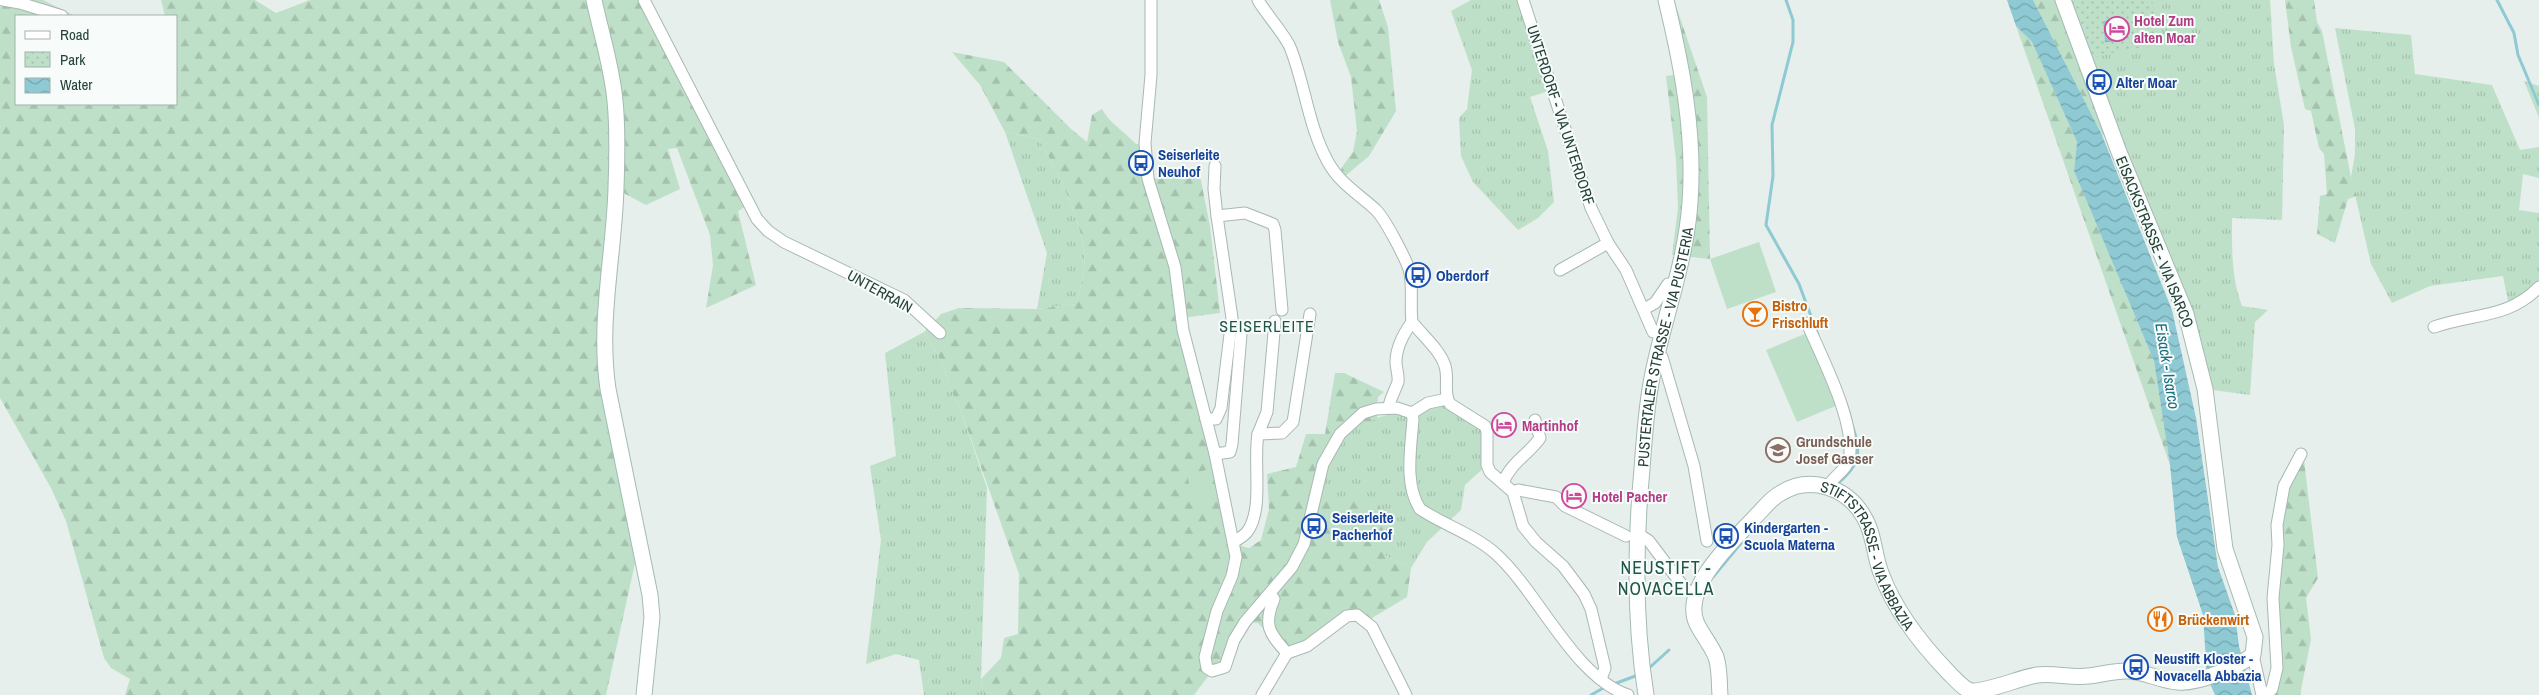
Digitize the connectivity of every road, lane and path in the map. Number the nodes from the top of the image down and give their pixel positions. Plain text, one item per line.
1 (4, 0) edge
2 (594, 0) edge
3 (644, 0) edge
4 (1151, 0) edge
5 (1258, 0) edge
6 (1523, 0) edge
7 (1666, 0) edge
8 (2063, 0) edge
9 (59, 15) edge
10 (1215, 166) dead end
11 (1217, 216) junction
12 (1608, 242) junction
13 (1560, 270) dead end
14 (1676, 285) junction
15 (2539, 287) edge
16 (1644, 309) junction
17 (1282, 310) dead end
18 (1310, 314) dead end
19 (1275, 321) dead end
20 (1412, 322) junction
21 (1807, 323) dead end
22 (2434, 327) dead end
23 (1653, 332) dead end
24 (940, 333) dead end
25 (1240, 334) dead end
26 (1662, 357) dead end
27 (1447, 399) junction
28 (1389, 407) junction
29 (1412, 413) junction
30 (1206, 419) junction
31 (1535, 420) dead end
32 (1258, 434) junction
33 (1215, 454) junction
34 (2301, 454) dead end
35 (1503, 482) junction
36 (1828, 487) junction
37 (1513, 492) junction
38 (1626, 536) dead end
39 (1643, 537) dead end
40 (1234, 542) junction
41 (1725, 552) junction
42 (1696, 594) junction
43 (1271, 595) junction
44 (1287, 653) junction
45 (2250, 658) junction
46 (1601, 679) junction
47 (644, 695) edge
48 (1262, 695) edge
49 (1406, 695) edge
50 (1628, 695) edge
51 (1646, 695) edge
52 (1720, 695) edge
53 (2262, 695) edge
54 (2267, 695) edge

1 - 9 street
2 - 47 street
3 - 24 street, UNTERRAIN
4 - 30 street
5 - 20 street
6 - 12 street, UNTERDORF - VIA UNTERDORF
7 - 14 street, PUSTERTALER STRASSE - VIA PUSTERIA
8 - 45 street, EISACKSTRASSE - VIA ISARCO
10 - 11 street
11 - 17 street
11 - 30 street
12 - 13 street
12 - 16 street, UNTERDORF - VIA UNTERDORF
14 - 16 street
14 - 51 street, PUSTERTALER STRASSE - VIA PUSTERIA
15 - 22 street
16 - 23 street, UNTERDORF - VIA UNTERDORF
18 - 32 street
19 - 32 street
20 - 27 street
20 - 28 street
21 - 36 street
25 - 33 street
26 - 41 street
27 - 29 street
27 - 35 street
28 - 29 street
28 - 43 street
29 - 46 street
30 - 33 street
31 - 35 street
32 - 40 street
33 - 40 street
34 - 54 street
35 - 37 street
36 - 41 street, STIFTSTRASSE - VIA ABBAZIA
36 - 45 street, STIFTSTRASSE - VIA ABBAZIA
37 - 38 street
37 - 46 street
39 - 42 street
40 - 43 street
41 - 42 street, STIFTSTRASSE - VIA ABBAZIA
42 - 52 street, STIFTSTRASSE - VIA ABBAZIA
43 - 44 street
44 - 48 street
44 - 49 street
45 - 53 street, EISACKSTRASSE - VIA ISARCO
46 - 50 street

